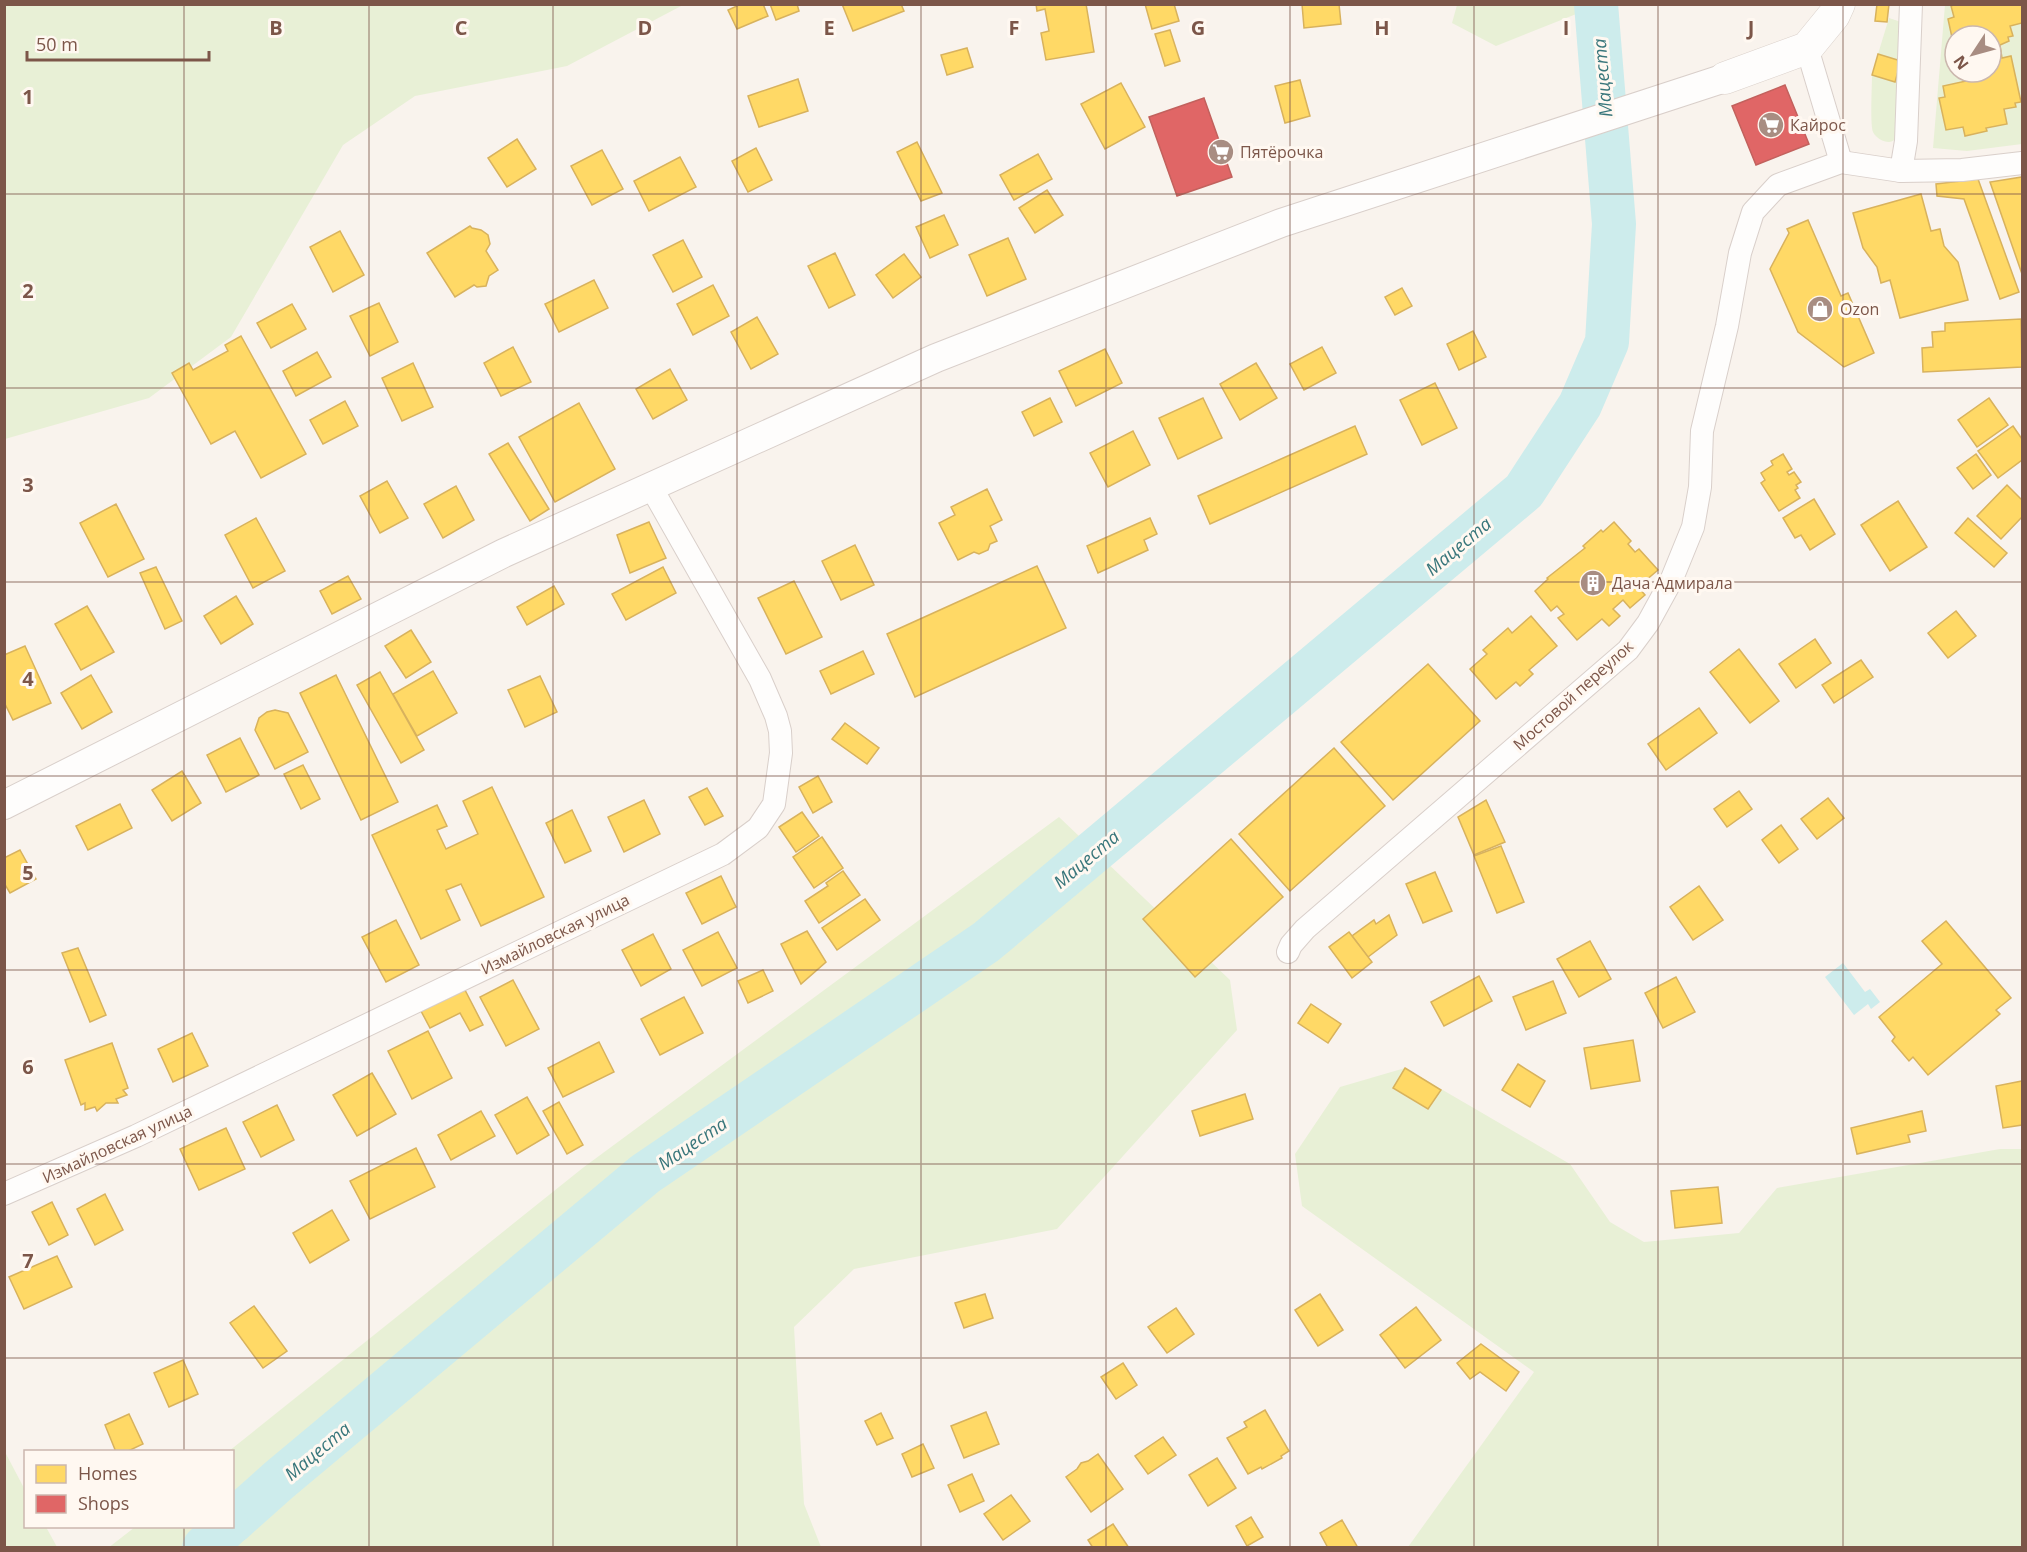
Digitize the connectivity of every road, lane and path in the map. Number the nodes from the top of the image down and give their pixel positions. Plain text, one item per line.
1 (1839, 4) edge
2 (1911, 4) edge
3 (1807, 48) junction
4 (1725, 78) joint
5 (1841, 162) junction
6 (2022, 163) edge
7 (1902, 171) junction
8 (651, 487) junction
9 (4, 805) edge
10 (1288, 952) dead end
11 (4, 1194) edge

1 - 3 main road
2 - 7 street
3 - 4 main road
3 - 5 street
4 - 8 street
5 - 7 street, Мостовой переулок
5 - 10 street, Мостовой переулок
6 - 7 street, Мостовой переулок
8 - 9 street
8 - 11 street, Измайловская улица

